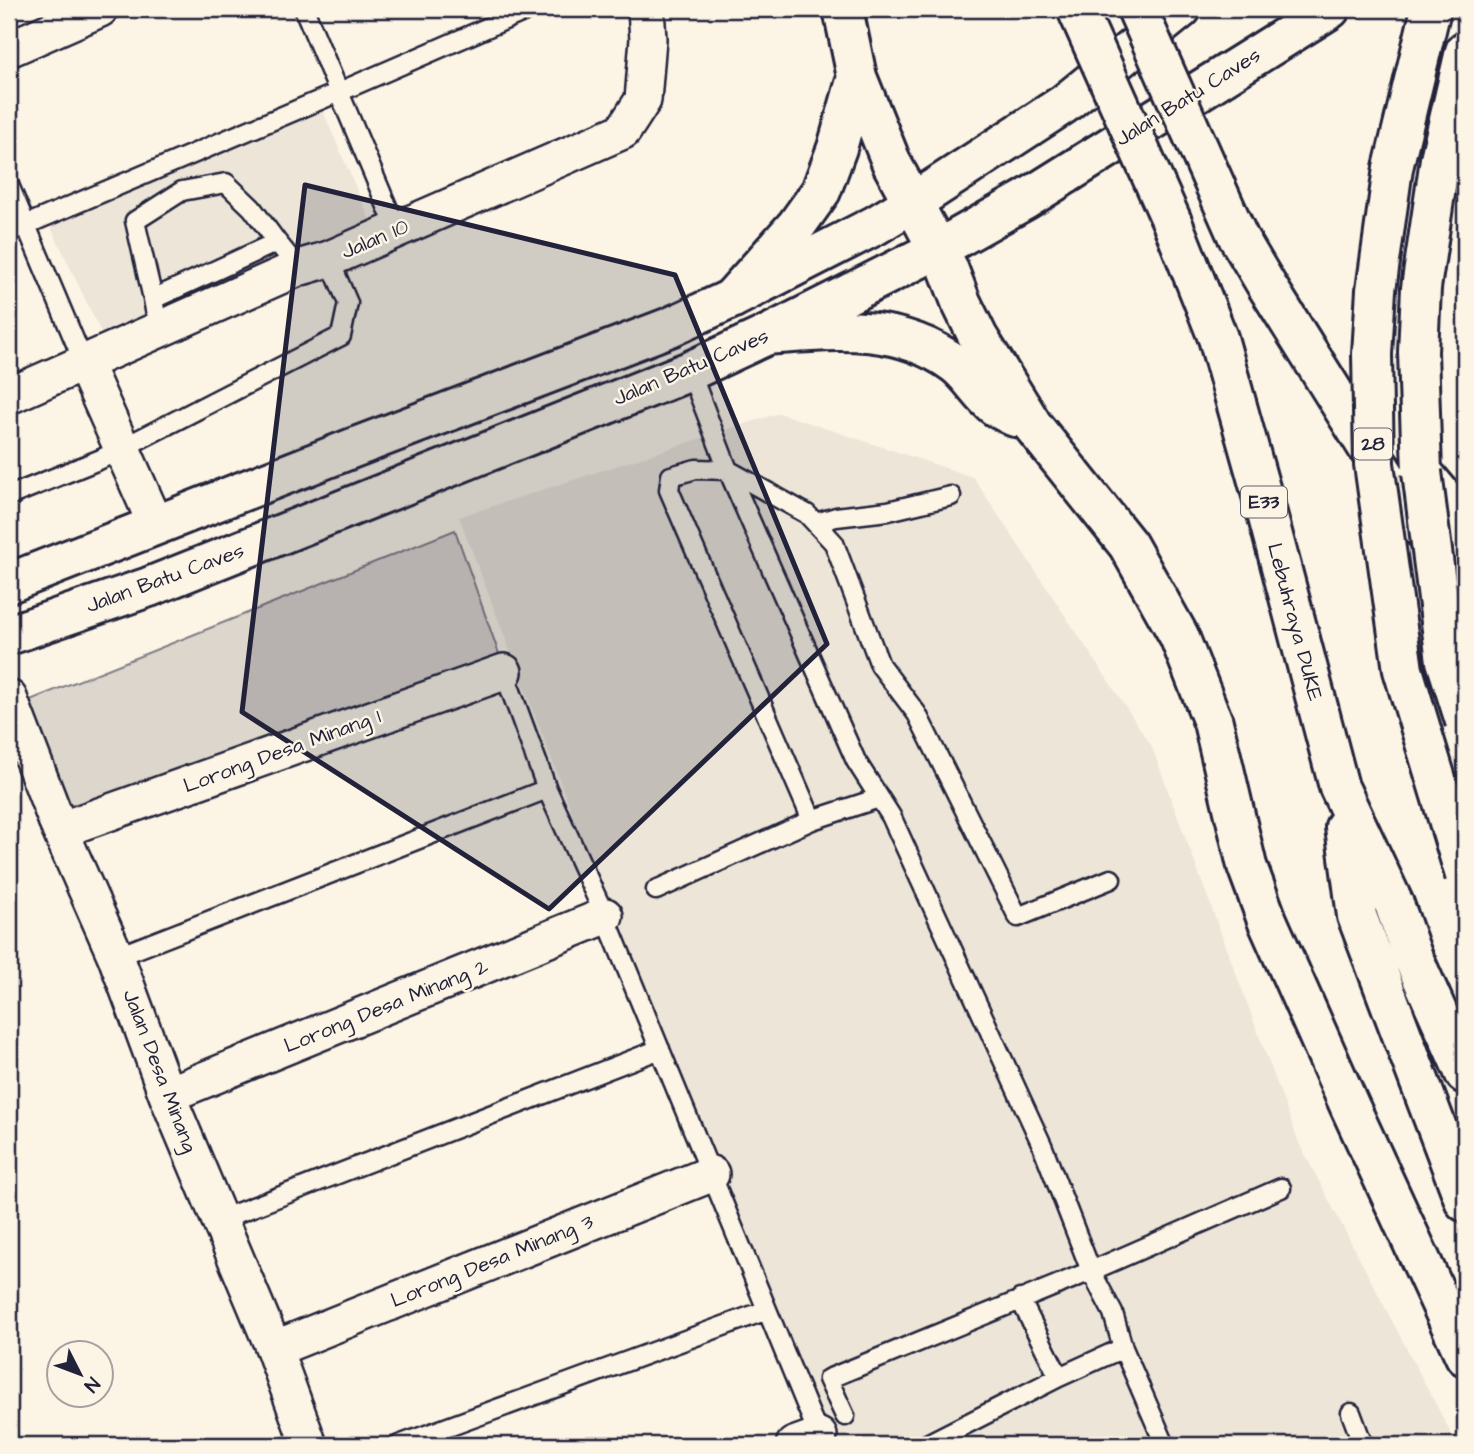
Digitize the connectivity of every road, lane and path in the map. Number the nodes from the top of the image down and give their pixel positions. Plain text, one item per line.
1 (100, 9) edge
2 (304, 9) edge
3 (530, 9) edge
4 (646, 9) edge
5 (843, 9) edge
6 (1077, 9) edge
7 (1137, 9) edge
8 (1181, 9) edge
9 (1431, 9) edge
10 (1324, 11) edge
11 (9, 49) edge
12 (1465, 51) edge
13 (857, 77) junction
14 (339, 92) junction
15 (9, 185) edge
16 (912, 203) junction
17 (26, 225) junction
18 (397, 230) junction
19 (9, 232) edge
20 (938, 249) junction
21 (301, 256) junction
22 (731, 299) junction
23 (156, 315) junction
24 (767, 335) junction
25 (84, 363) junction
26 (690, 371) junction
27 (9, 396) edge
28 (1033, 426) junction
29 (122, 449) junction
30 (728, 470) junction
31 (1422, 472) junction
32 (9, 496) edge
33 (951, 496) dead end
34 (816, 523) junction
35 (1465, 523) edge
36 (156, 525) junction
37 (1465, 580) edge
38 (9, 583) edge
39 (9, 635) edge
40 (504, 672) joint
41 (9, 698) edge
42 (1465, 721) edge
43 (1339, 787) junction
44 (547, 789) junction
45 (879, 798) junction
46 (813, 820) junction
47 (60, 830) junction
48 (1465, 875) edge
49 (1111, 879) dead end
50 (656, 890) dead end
51 (604, 916) junction
52 (116, 957) junction
53 (660, 1049) junction
54 (1465, 1074) edge
55 (167, 1095) junction
56 (711, 1174) junction
57 (1281, 1188) dead end
58 (1465, 1202) edge
59 (219, 1220) junction
60 (1091, 1271) junction
61 (1020, 1299) junction
62 (767, 1310) junction
63 (1123, 1348) junction
64 (274, 1349) junction
65 (1465, 1356) edge
66 (1059, 1377) junction
67 (1351, 1413) dead end
68 (819, 1432) edge
69 (927, 1444) edge
70 (309, 1445) edge
71 (399, 1445) edge
72 (1165, 1445) edge
73 (1363, 1445) edge

1 - 11 street
2 - 14 lane
3 - 14 lane
4 - 18 street, Jalan 10
5 - 13 main road
6 - 43 main road, Lebuhraya DUKE / E33, bridge
7 - 37 main road, bridge
8 - 16 main road
9 - 48 main road, 28, bridge
10 - 20 main road, Jalan Batu Caves
12 - 31 main road, 28
13 - 16 main road
13 - 22 main road
14 - 17 lane
14 - 18 lane
15 - 17 lane
16 - 20 main road
16 - 22 main road
17 - 19 lane
17 - 25 lane
18 - 21 street, Jalan 10
20 - 24 main road, Jalan Batu Caves
20 - 28 main road
21 - 23 street, Jalan 10
21 - 23 lane
21 - 29 lane
22 - 36 main road
23 - 25 street, Jalan 10
24 - 26 main road, Jalan Batu Caves
24 - 28 main road
25 - 27 street, Jalan 10
25 - 29 street
26 - 30 lane
26 - 39 main road, Jalan Batu Caves
28 - 65 main road
29 - 32 lane
29 - 36 street
30 - 34 lane
30 - 45 lane
30 - 46 lane
31 - 35 main road
31 - 42 main road, 28, bridge
33 - 34 lane
34 - 49 lane
36 - 38 main road
40 - 44 lane
40 - 47 street, Lorong Desa Minang 1
41 - 47 street, Jalan Desa Minang
43 - 54 main road, Lebuhraya DUKE / E33
43 - 58 main road
44 - 51 lane
44 - 52 lane
45 - 46 lane
45 - 60 lane
46 - 50 lane
47 - 52 street, Jalan Desa Minang
51 - 53 lane
51 - 55 street, Lorong Desa Minang 2
52 - 55 street, Jalan Desa Minang
53 - 56 lane
53 - 59 lane
55 - 59 street, Jalan Desa Minang
56 - 62 lane
56 - 64 street, Lorong Desa Minang 3
57 - 60 lane
59 - 64 street, Jalan Desa Minang
60 - 61 lane
60 - 63 lane
61 - 66 lane
61 - 68 lane
62 - 68 lane
62 - 71 lane
63 - 66 lane
63 - 72 lane
64 - 70 street, Jalan Desa Minang
66 - 69 lane
67 - 73 lane

